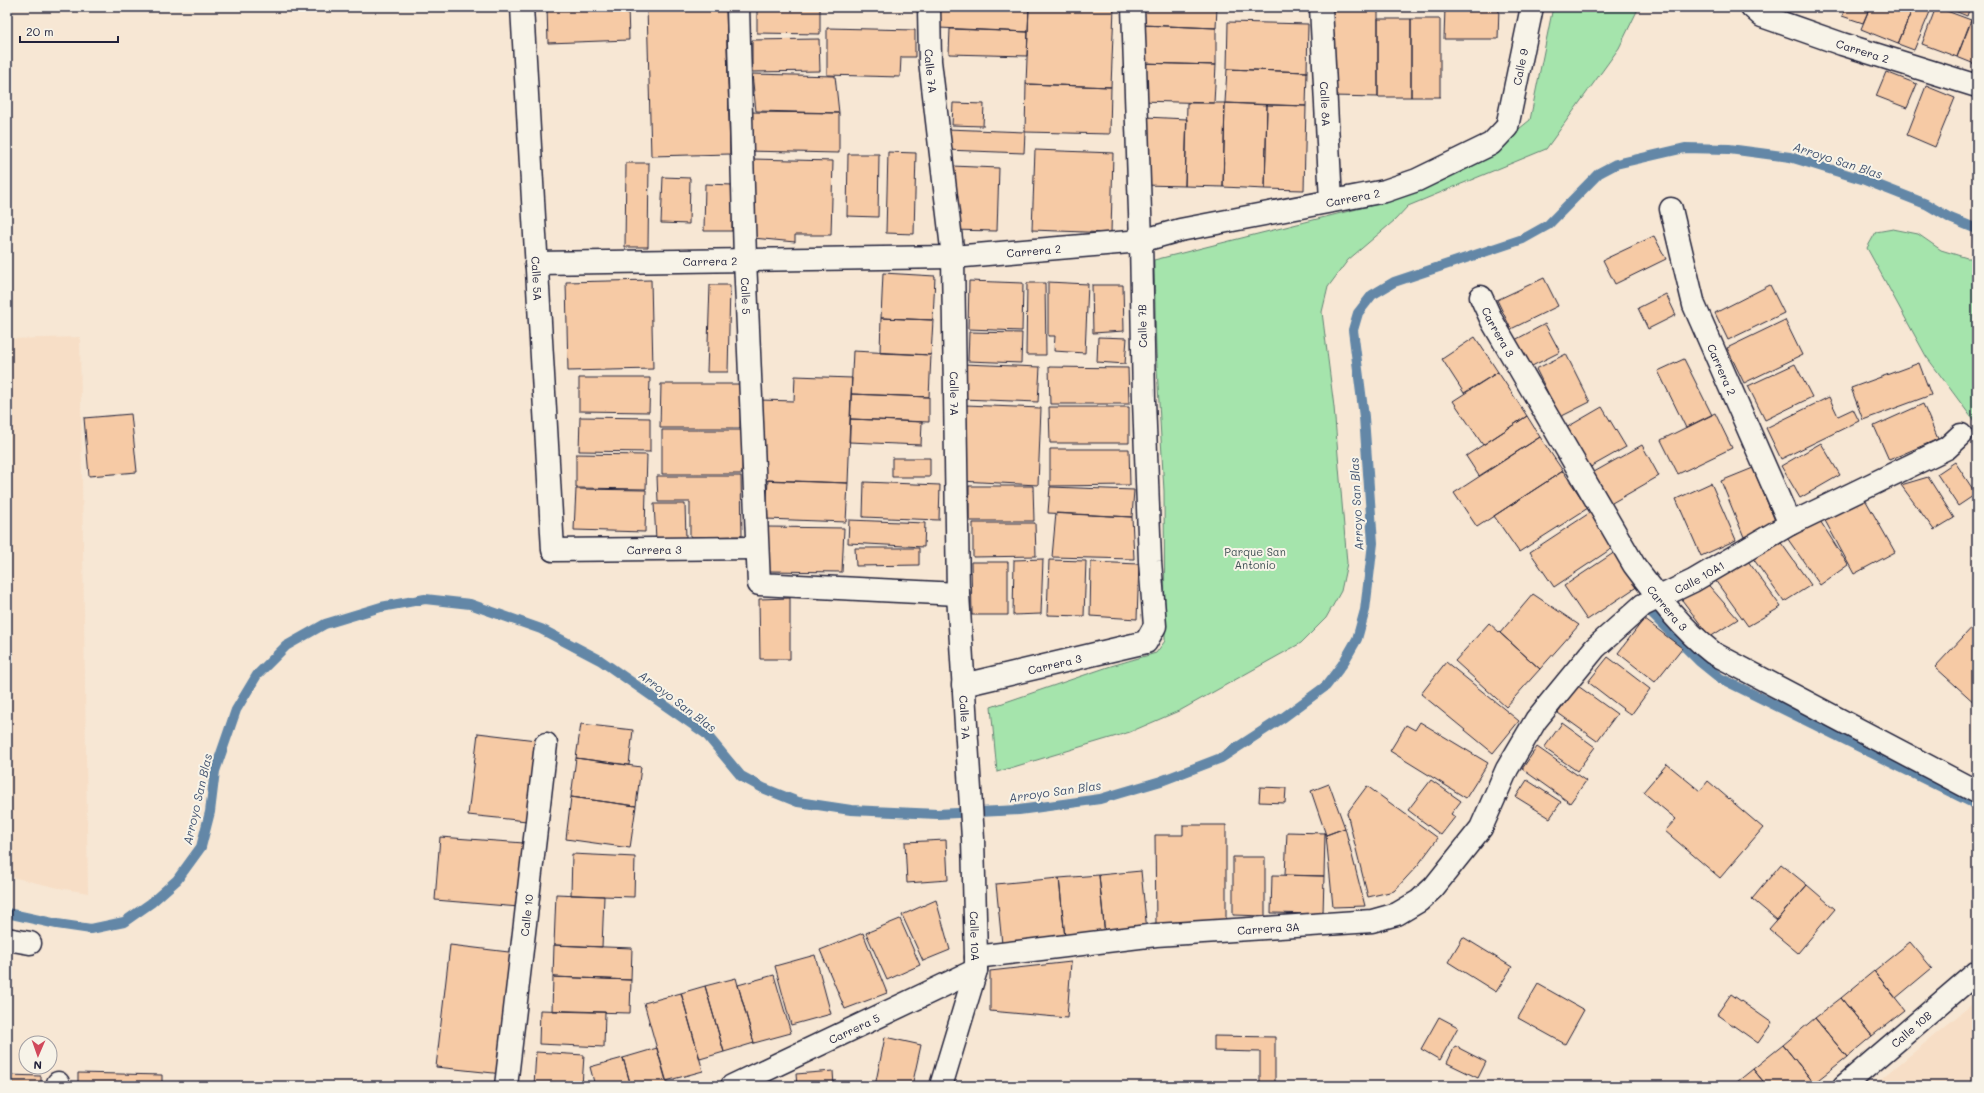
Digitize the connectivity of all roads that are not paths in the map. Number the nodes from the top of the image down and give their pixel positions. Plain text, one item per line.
1 (522, 7) edge
2 (738, 7) edge
3 (929, 7) edge
4 (1133, 7) edge
5 (1320, 7) edge
6 (1532, 7) edge
7 (1752, 7) edge
8 (1977, 86) edge
9 (1507, 127) joint
10 (1331, 201) junction
11 (1671, 209) dead end
12 (1141, 241) junction
13 (953, 258) junction
14 (745, 259) junction
15 (536, 263) junction
16 (1482, 297) dead end
17 (1961, 435) dead end
18 (1790, 524) junction
19 (756, 548) junction
20 (553, 550) joint
21 (958, 594) junction
22 (1658, 598) junction
23 (1146, 642) joint
24 (963, 685) junction
25 (546, 744) dead end
26 (969, 782) joint
27 (1498, 789) joint
28 (1977, 792) edge
29 (7, 939) edge
30 (30, 943) dead end
31 (976, 963) junction
32 (1977, 972) edge
33 (506, 1086) edge
34 (732, 1086) edge
35 (942, 1086) edge
36 (1844, 1086) edge

1 - 15 street, Calle 5A
2 - 14 street, Calle 5
3 - 13 street, Calle 7A
4 - 12 street, Calle 7B
5 - 10 street, Calle 8A
6 - 9 street, Calle 9
7 - 8 street, Carrera 2
9 - 10 street, Carrera 2
10 - 12 street, Carrera 2
11 - 18 street, Carrera 2
12 - 13 street, Carrera 2
12 - 23 street, Calle 7B
13 - 14 street, Carrera 2
13 - 21 street, Calle 7A
14 - 15 street, Carrera 2
14 - 19 street, Calle 5
15 - 20 street, Calle 5A
16 - 22 street, Carrera 3
17 - 18 street, Calle 10A1
18 - 22 street, Calle 10A1
19 - 20 street, Carrera 3
19 - 21 street, Calle 5
21 - 24 street, Calle 7A
22 - 27 street, Calle 10A1
22 - 28 street, Carrera 3
23 - 24 street, Carrera 3
24 - 26 street, Calle 7A
25 - 33 street, Calle 10
26 - 31 street, Calle 10A
27 - 31 street, Carrera 3A
29 - 30 street
31 - 34 street, Carrera 5
31 - 35 street, Calle 10A
32 - 36 street, Calle 10B

